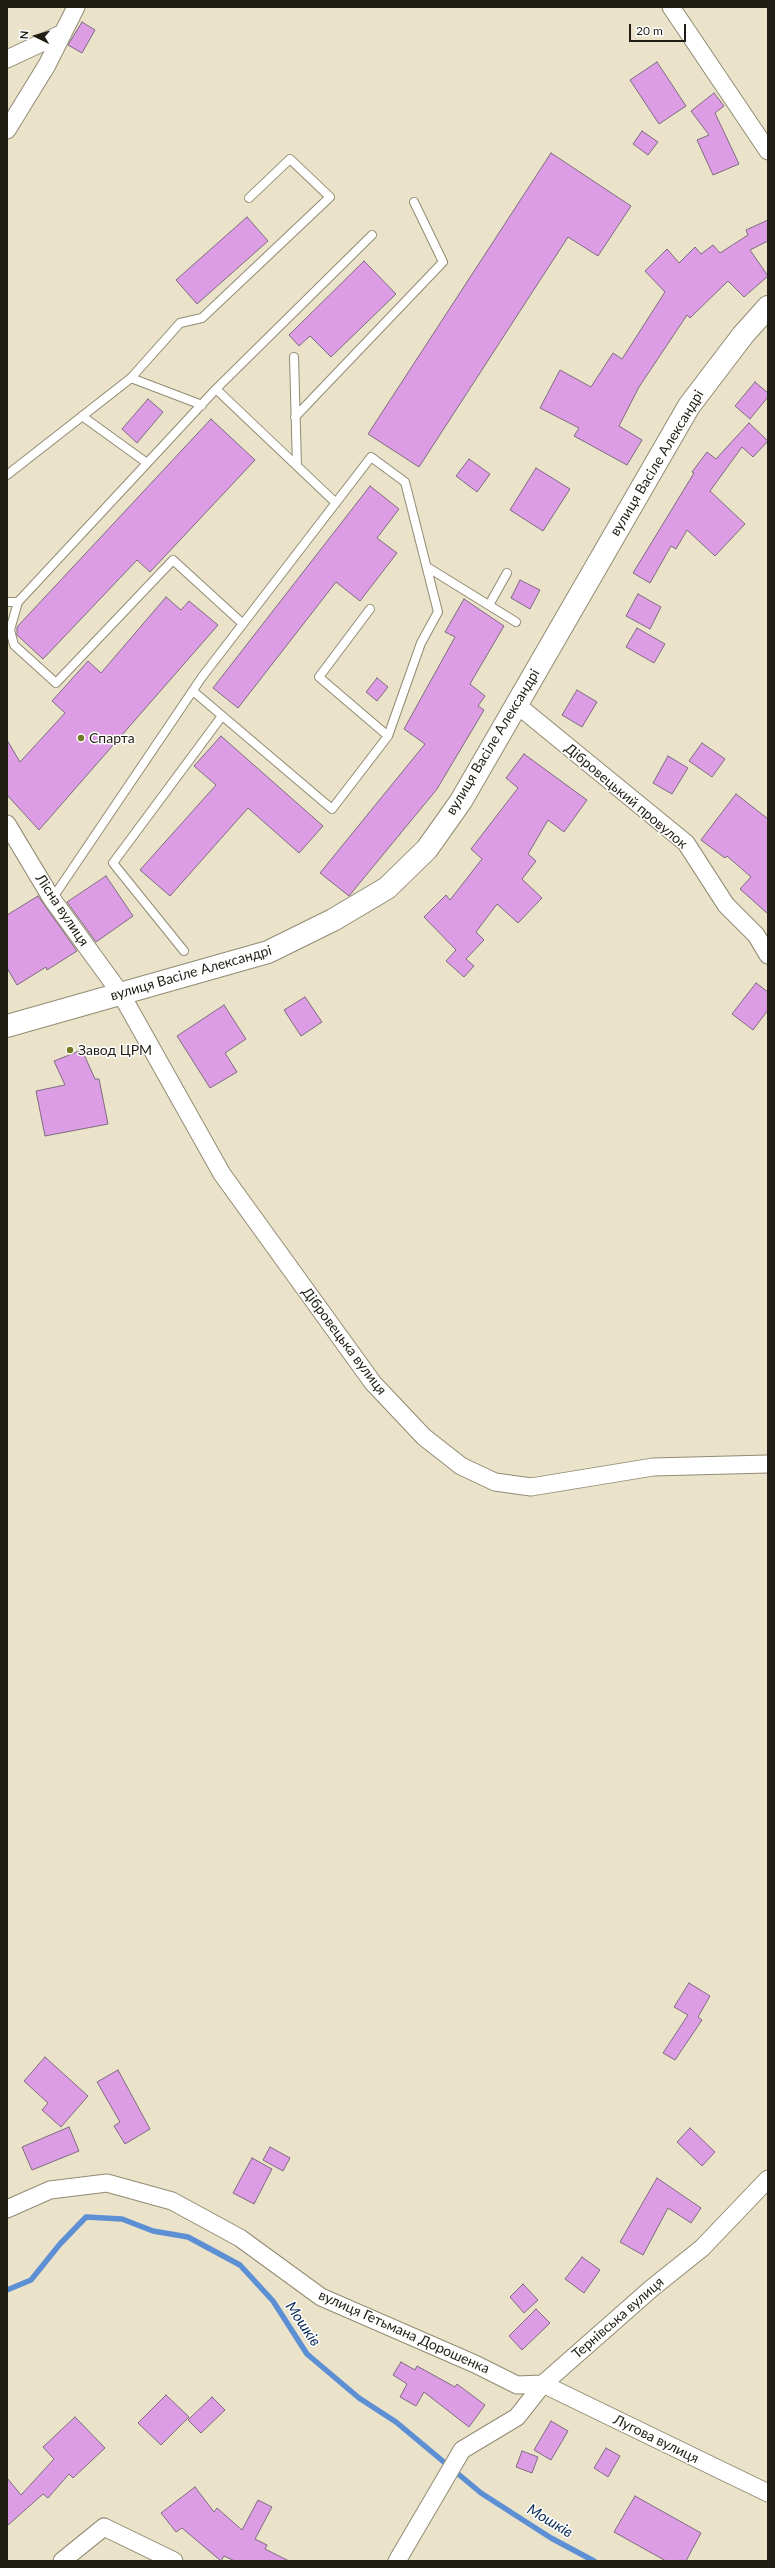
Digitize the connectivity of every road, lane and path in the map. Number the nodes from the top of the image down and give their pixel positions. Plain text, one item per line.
1 (76, 7) edge
2 (671, 7) edge
3 (63, 33) junction
4 (7, 59) edge
5 (7, 130) edge
6 (768, 151) edge
7 (249, 198) dead end
8 (414, 202) dead end
9 (372, 235) dead end
10 (768, 307) edge
11 (294, 357) dead end
12 (131, 378) junction
13 (216, 389) junction
14 (202, 405) junction
15 (82, 416) junction
16 (295, 418) junction
17 (147, 464) junction
18 (297, 466) junction
19 (7, 474) edge
20 (336, 503) junction
21 (427, 567) junction
22 (507, 573) dead end
23 (7, 602) edge
24 (18, 602) junction
25 (489, 605) junction
26 (370, 609) dead end
27 (516, 622) dead end
28 (243, 624) junction
29 (192, 691) junction
30 (516, 704) junction
31 (222, 716) junction
32 (388, 736) junction
33 (7, 824) edge
34 (52, 899) junction
35 (184, 951) dead end
36 (768, 955) edge
37 (121, 994) junction
38 (7, 1026) edge
39 (768, 1464) edge
40 (768, 2179) edge
41 (7, 2209) edge
42 (543, 2384) junction
43 (768, 2493) edge
44 (62, 2561) edge
45 (174, 2561) edge
46 (397, 2561) edge

1 - 3 street
2 - 6 street
3 - 4 street
3 - 5 street
7 - 12 lane
8 - 16 lane
9 - 13 lane
10 - 30 main road, вулиця Васіле Александрі
11 - 16 lane
12 - 14 lane
12 - 15 lane
13 - 14 lane
13 - 18 lane
14 - 17 lane
15 - 17 lane
15 - 19 lane
16 - 18 lane
17 - 24 lane
18 - 20 lane
20 - 21 lane
20 - 28 lane
21 - 25 lane
21 - 32 lane
22 - 25 lane
23 - 24 lane
24 - 28 lane
25 - 27 lane
26 - 32 lane
28 - 29 lane
29 - 31 lane
29 - 34 lane
30 - 36 street, Дібровецький провулок
30 - 37 main road, вулиця Васіле Александрі
31 - 32 lane
31 - 35 lane
33 - 34 street, Лісна вулиця
34 - 37 street, Лісна вулиця
37 - 38 main road, вулиця Васіле Александрі
37 - 39 street, Дібровецька вулиця
40 - 42 street, Тернівська вулиця
41 - 42 street, вулиця Гетьмана Дорошенка
42 - 43 street, Лугова вулиця
42 - 46 street, Тернівська вулиця
44 - 45 street

